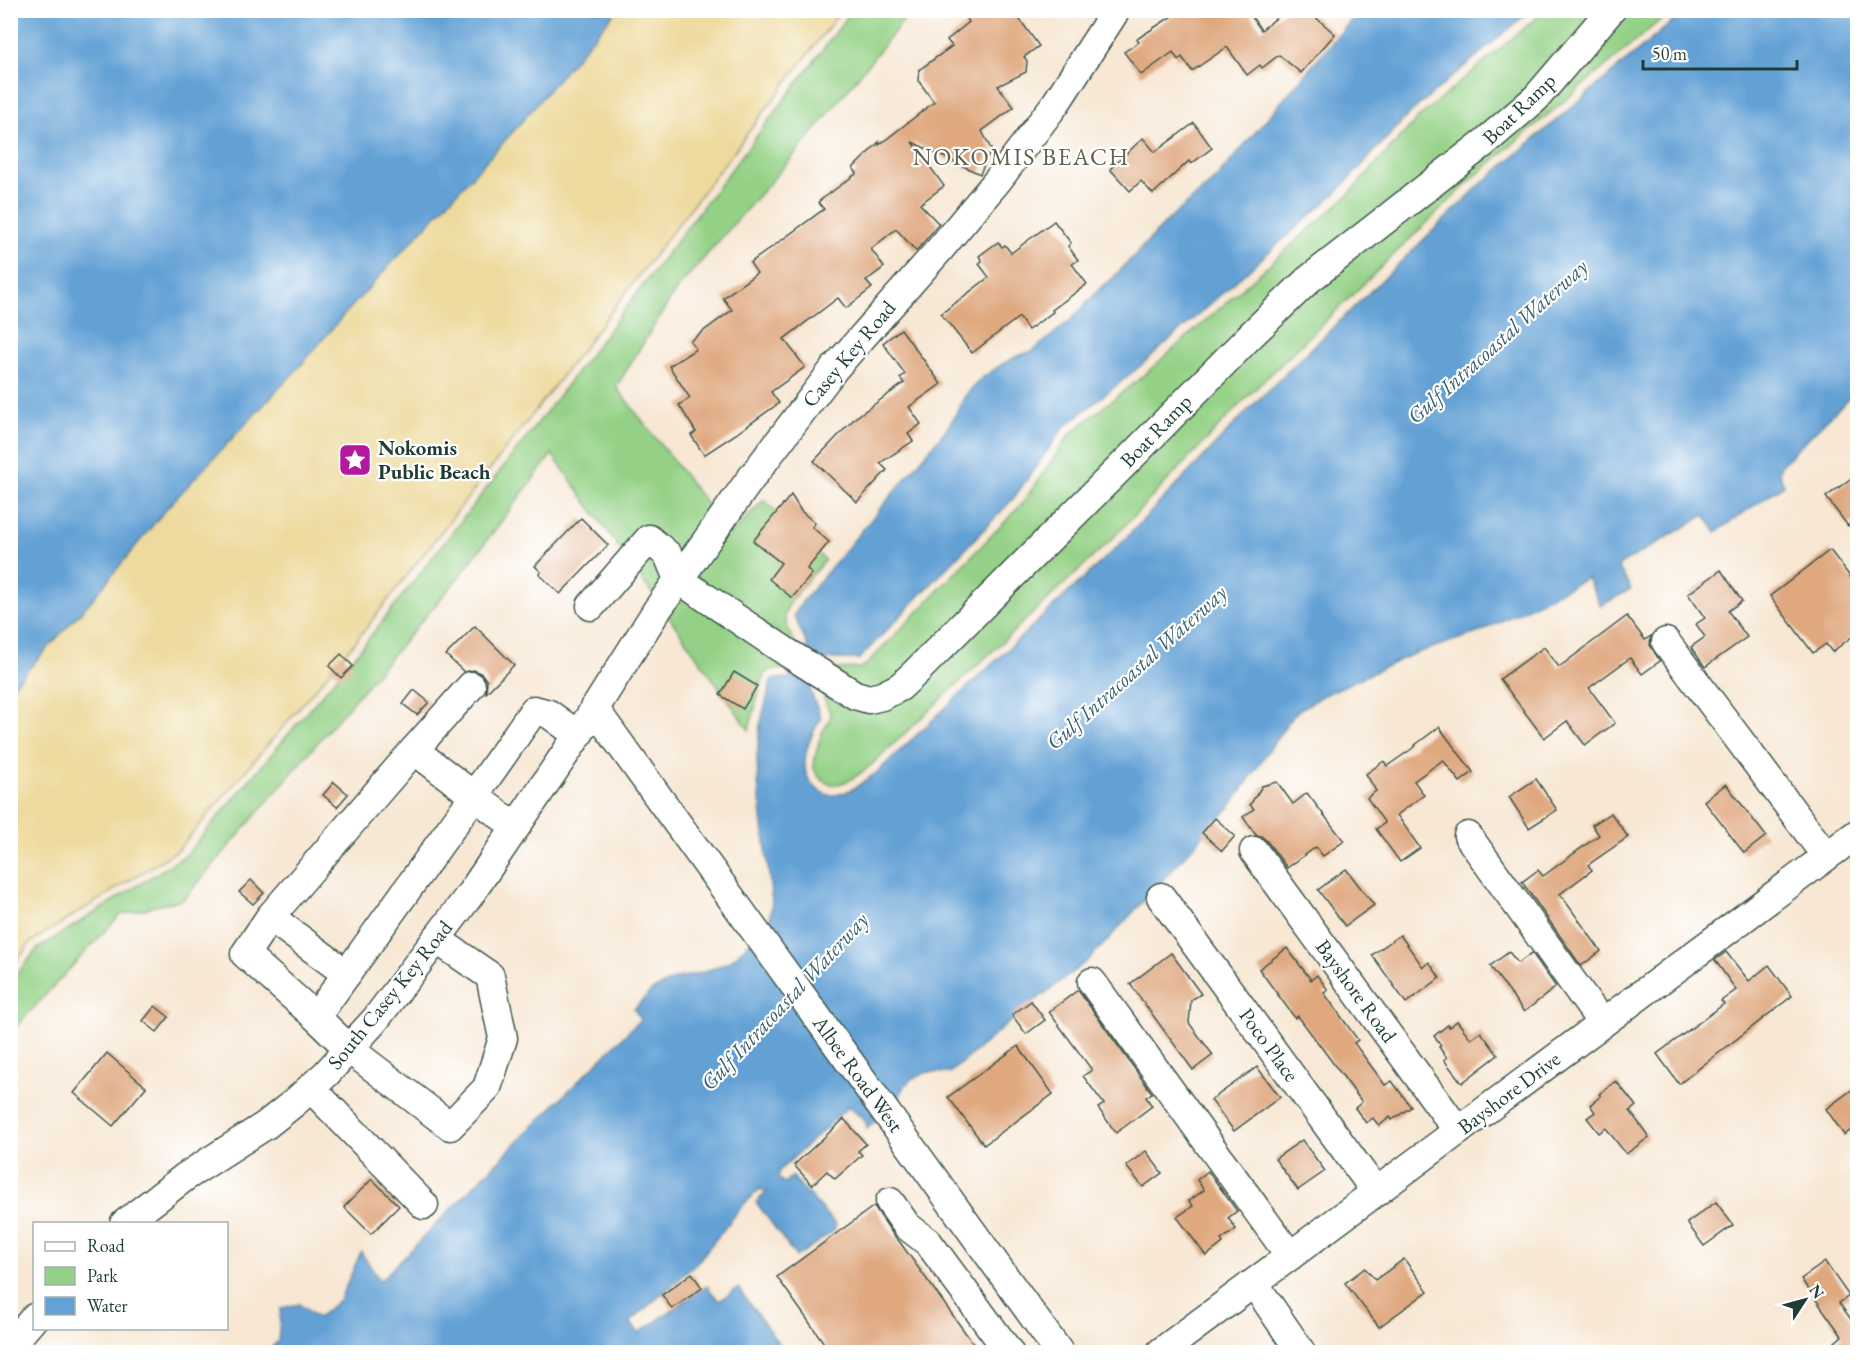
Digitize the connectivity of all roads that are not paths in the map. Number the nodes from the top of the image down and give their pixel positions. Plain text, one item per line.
1 (1116, 10) edge
2 (1611, 10) edge
3 (678, 579) junction
4 (591, 606) dead end
5 (1666, 642) dead end
6 (471, 686) dead end
7 (594, 708) junction
8 (578, 735) junction
9 (414, 750) junction
10 (474, 796) junction
11 (516, 827) junction
12 (1857, 833) edge
13 (1468, 836) dead end
14 (1254, 851) dead end
15 (1826, 856) junction
16 (1161, 897) dead end
17 (270, 917) junction
18 (436, 939) junction
19 (347, 974) junction
20 (1092, 982) dead end
21 (316, 1017) junction
22 (1602, 1023) junction
23 (350, 1049) junction
24 (310, 1088) junction
25 (1458, 1131) junction
26 (1376, 1192) junction
27 (890, 1202) dead end
28 (424, 1205) dead end
29 (955, 1208) junction
30 (127, 1222) edge
31 (928, 1242) junction
32 (1290, 1256) junction
33 (1254, 1283) junction
34 (33, 1319) edge
35 (10, 1346) edge
36 (1048, 1348) edge
37 (1008, 1353) edge
38 (1161, 1353) edge
39 (1301, 1353) edge

1 - 3 street, Casey Key Road
2 - 3 street, Boat Ramp
3 - 4 street
3 - 7 street, Casey Key Road
5 - 15 street
6 - 9 street
7 - 8 street, South Casey Key Road
7 - 29 street, Albee Road West
8 - 10 street
8 - 11 street, South Casey Key Road
9 - 10 street
9 - 17 street
10 - 11 street
10 - 19 street
11 - 18 street, South Casey Key Road
12 - 15 street, Bayshore Drive
13 - 22 street
14 - 25 street, Bayshore Road
15 - 22 street, Bayshore Drive
16 - 26 street, Poco Place
17 - 19 street
17 - 21 street
18 - 23 street, South Casey Key Road
18 - 23 street
19 - 21 street
20 - 32 street
21 - 23 street
22 - 25 street, Bayshore Drive
23 - 24 street, South Casey Key Road
24 - 28 street
24 - 30 street, South Casey Key Road
25 - 26 street, Bayshore Drive
26 - 32 street, Bayshore Drive
27 - 31 street
29 - 31 street
29 - 36 street, Albee Road West
31 - 37 street
32 - 33 street, Bayshore Drive
33 - 38 street, Bayshore Drive
33 - 39 street
34 - 35 street

